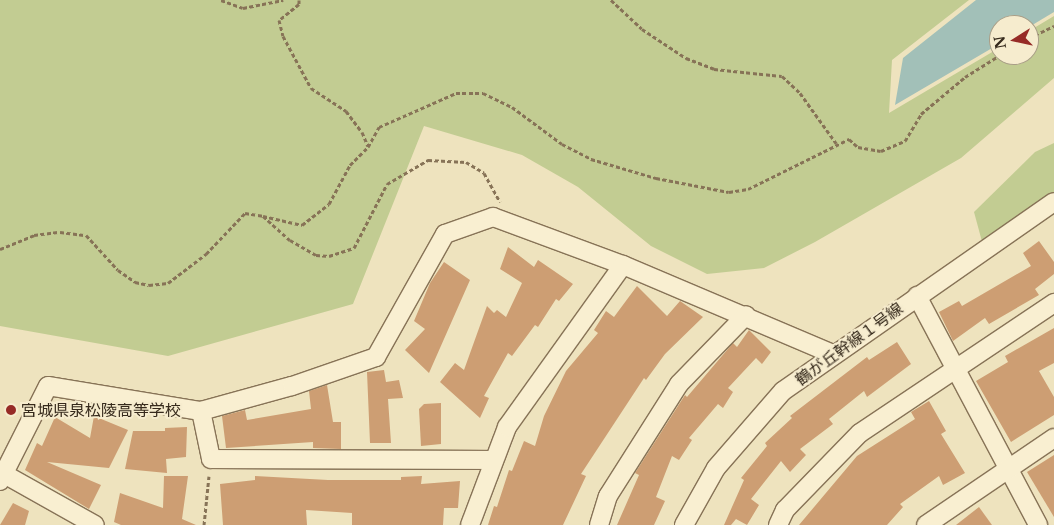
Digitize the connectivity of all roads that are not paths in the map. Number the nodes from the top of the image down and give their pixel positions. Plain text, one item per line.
1 (1054, 202) edge
2 (623, 265) junction
3 (917, 296) junction
4 (1054, 303) edge
5 (746, 315) junction
6 (833, 354) junction
7 (957, 369) junction
8 (201, 411) junction
9 (1054, 438) edge
10 (494, 460) junction
11 (1009, 469) junction
12 (2, 478) edge
13 (95, 525) edge
14 (470, 525) edge
15 (599, 525) edge
16 (684, 525) edge
17 (778, 525) edge
18 (926, 525) edge
19 (1038, 525) edge

1 - 3 street, 鶴が丘幹線１号線
2 - 5 street
2 - 8 street
2 - 10 street
3 - 6 street, 鶴が丘幹線１号線
3 - 7 street
4 - 7 street
5 - 6 street
5 - 15 street
6 - 16 street, 鶴が丘幹線１号線
7 - 11 street
7 - 17 street
8 - 10 street
8 - 12 street
9 - 11 street
10 - 14 street
11 - 18 street
11 - 19 street
12 - 13 street

